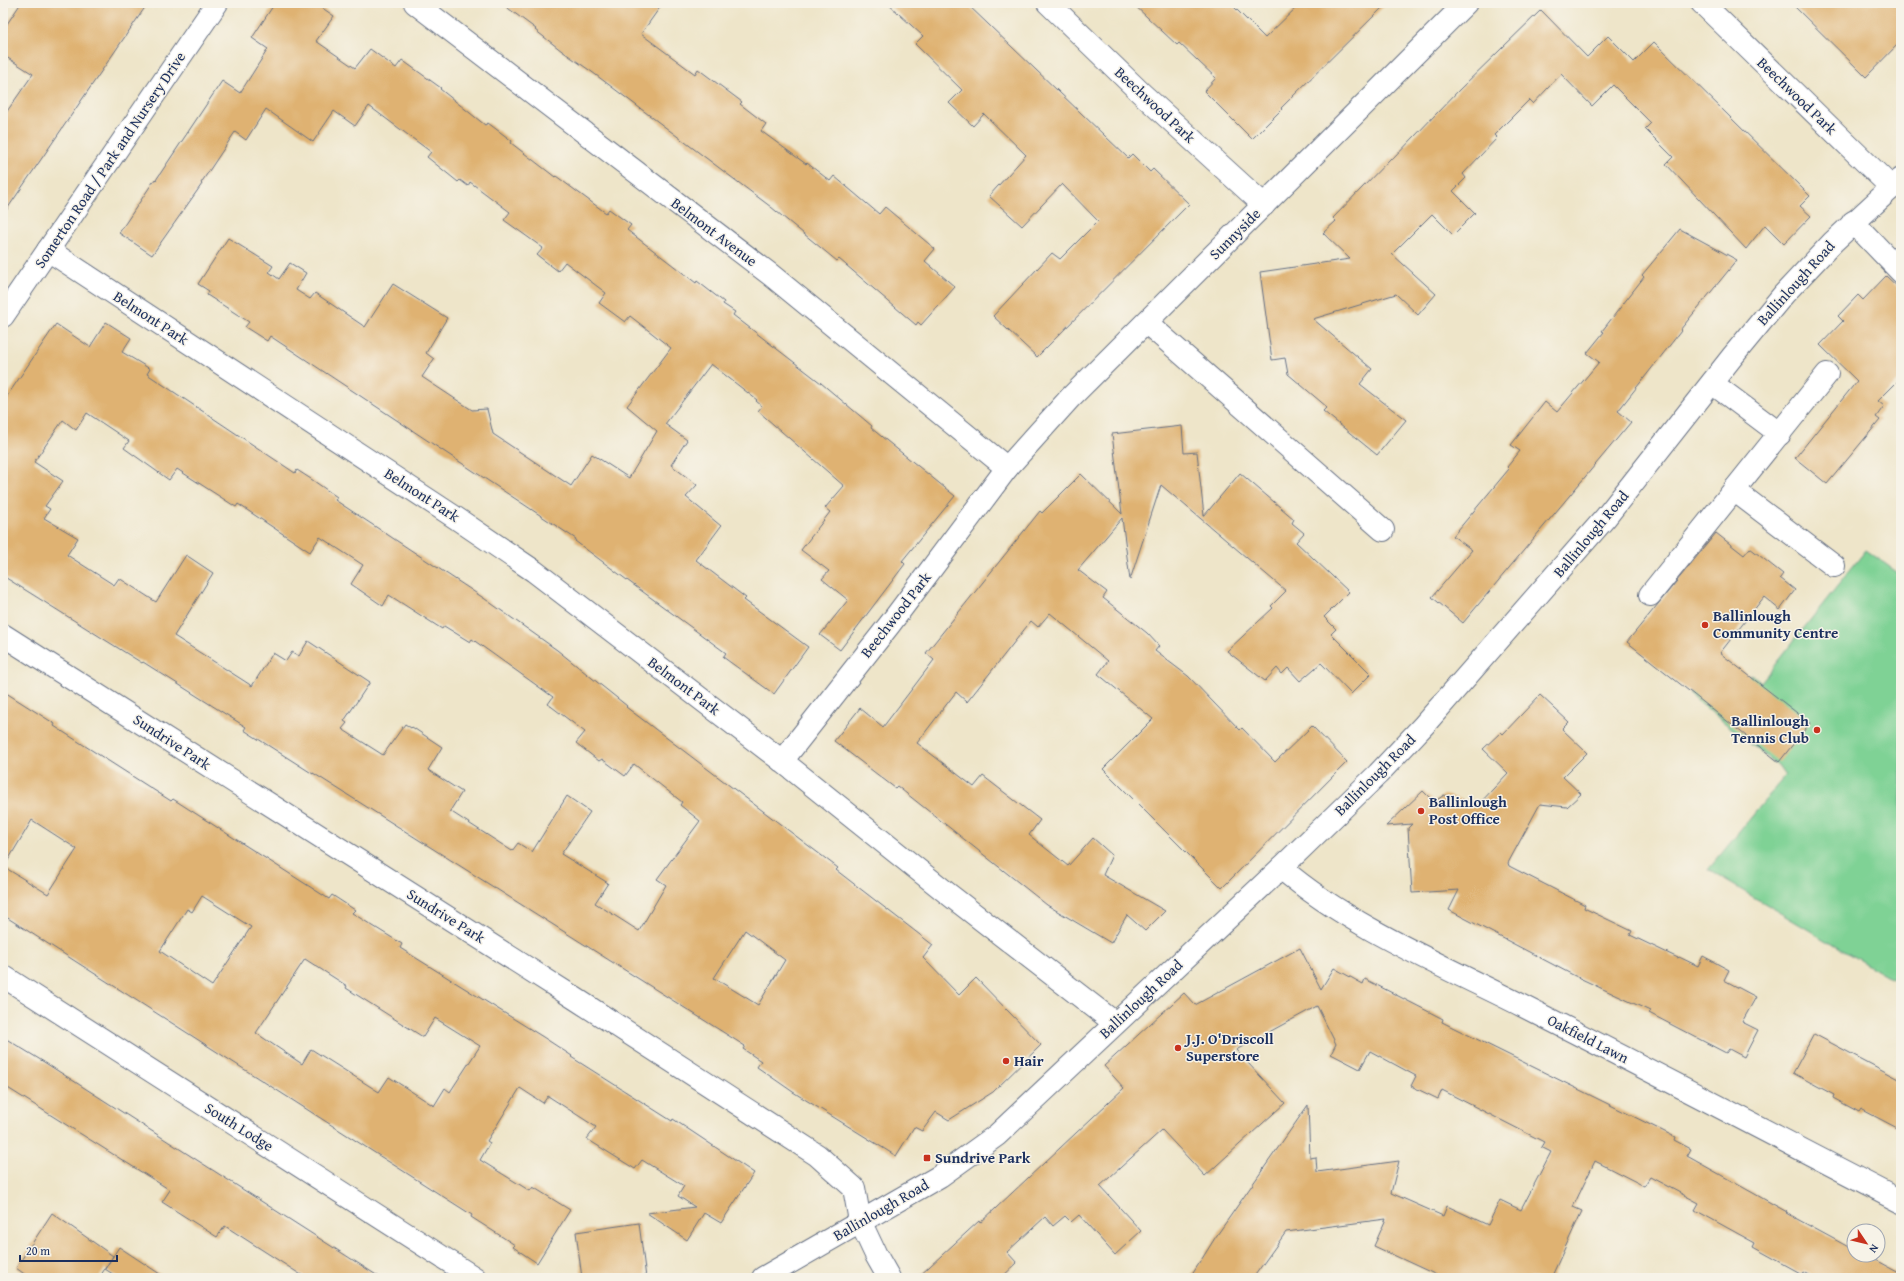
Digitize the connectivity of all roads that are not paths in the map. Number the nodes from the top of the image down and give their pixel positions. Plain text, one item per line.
1 (217, 3) edge
2 (415, 3) edge
3 (1048, 3) edge
4 (1466, 3) edge
5 (1702, 3) edge
6 (1896, 184) edge
7 (1264, 205) junction
8 (1853, 222) junction
9 (48, 250) junction
10 (1901, 272) edge
11 (3, 316) edge
12 (1147, 323) junction
13 (1827, 374) dead end
14 (1712, 382) junction
15 (1780, 434) junction
16 (1007, 468) junction
17 (1734, 490) junction
18 (1383, 530) dead end
19 (1834, 566) dead end
20 (1650, 595) dead end
21 (3, 635) edge
22 (782, 761) junction
23 (1281, 868) junction
24 (3, 976) edge
25 (1115, 1023) junction
26 (1901, 1201) edge
27 (860, 1221) junction
28 (475, 1278) edge
29 (763, 1278) edge
30 (889, 1278) edge

1 - 9 street, Somerton Road / Park and Nursery Drive
2 - 16 street, Belmont Avenue
3 - 7 street, Beechwood Park
4 - 7 street, Sunnyside
5 - 6 street, Beechwood Park
6 - 8 street, Ballinlough Road
7 - 12 street, Sunnyside
8 - 10 street
8 - 14 street, Ballinlough Road
9 - 11 street, Somerton Road / Park and Nursery Drive
9 - 22 street, Belmont Park
12 - 16 street, Sunnyside
12 - 18 street
13 - 15 street
14 - 15 street
14 - 23 street, Ballinlough Road
15 - 17 street
16 - 22 street, Beechwood Park
17 - 19 street
17 - 20 street
21 - 27 street, Sundrive Park
22 - 25 street, Belmont Park
23 - 25 street, Ballinlough Road
23 - 26 street, Oakfield Lawn
24 - 28 street, South Lodge
25 - 27 street, Ballinlough Road
27 - 29 street, Ballinlough Road
27 - 30 street, Sundrive Park

